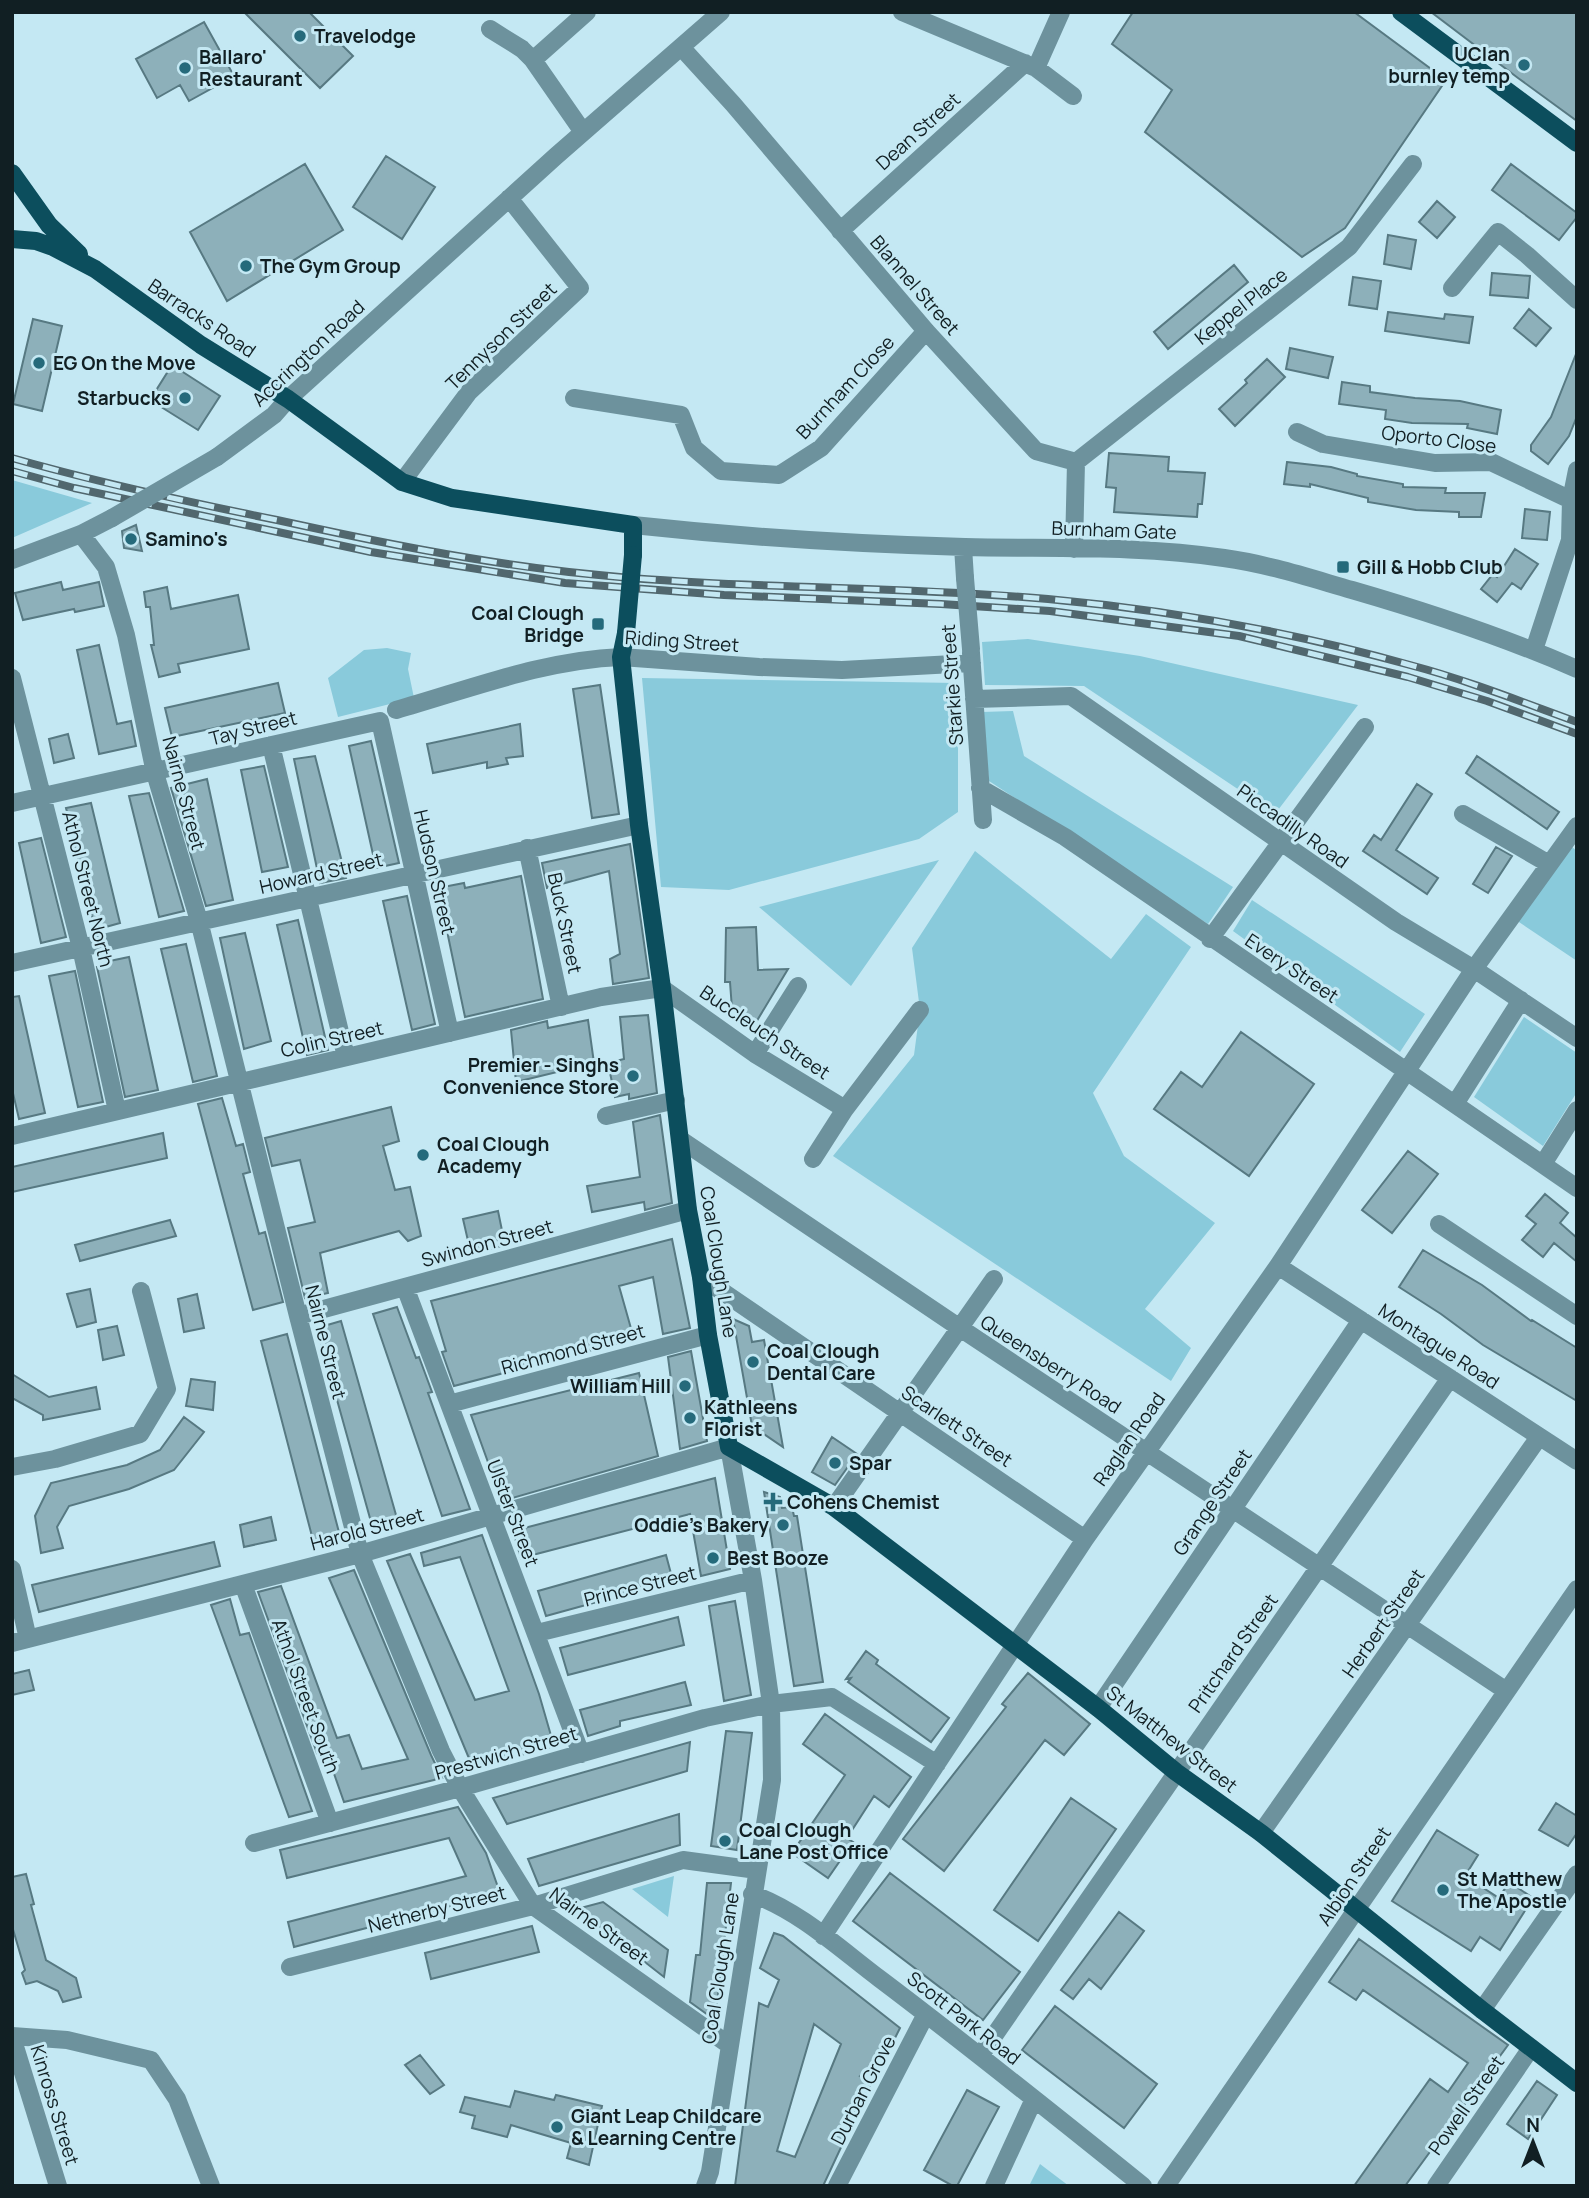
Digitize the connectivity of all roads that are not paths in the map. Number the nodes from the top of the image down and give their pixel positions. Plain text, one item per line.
1 (587, 12) edge
2 (722, 12) edge
3 (902, 12) edge
4 (1061, 12) edge
5 (1401, 12) edge
6 (490, 29) dead end
7 (681, 47) junction
8 (533, 60) junction
9 (1030, 65) junction
10 (1073, 96) dead end
11 (583, 132) junction
12 (1577, 142) edge
13 (1413, 164) dead end
14 (12, 173) edge
15 (509, 198) junction
16 (841, 230) junction
17 (12, 239) edge
18 (95, 269) junction
19 (1452, 288) dead end
20 (1577, 300) edge
21 (926, 331) junction
22 (288, 398) junction
23 (575, 398) dead end
24 (1297, 432) dead end
25 (1076, 462) junction
26 (1577, 470) edge
27 (402, 482) junction
28 (1572, 500) junction
29 (633, 525) junction
30 (81, 534) junction
31 (963, 547) junction
32 (1074, 549) junction
33 (12, 560) edge
34 (1534, 650) junction
35 (971, 656) junction
36 (621, 657) junction
37 (1577, 669) edge
38 (12, 678) edge
39 (974, 699) junction
40 (396, 710) dead end
41 (380, 721) joint
42 (1365, 727) dead end
43 (271, 745) junction
44 (155, 773) junction
45 (981, 788) junction
46 (43, 796) junction
47 (12, 803) edge
48 (1463, 814) dead end
49 (983, 820) dead end
50 (639, 825) junction
51 (1573, 838) edge
52 (1279, 842) junction
53 (527, 848) junction
54 (1549, 864) junction
55 (413, 874) junction
56 (307, 897) junction
57 (200, 921) junction
58 (1210, 939) junction
59 (81, 948) junction
60 (12, 963) edge
61 (1474, 969) junction
62 (798, 986) dead end
63 (662, 988) junction
64 (1521, 1000) junction
65 (561, 1006) junction
66 (920, 1010) dead end
67 (450, 1033) junction
68 (1577, 1038) edge
69 (755, 1054) junction
70 (346, 1057) junction
71 (1408, 1071) junction
72 (239, 1082) junction
73 (676, 1100) junction
74 (1455, 1104) junction
75 (845, 1110) junction
76 (1577, 1110) edge
77 (117, 1111) junction
78 (606, 1116) dead end
79 (12, 1136) edge
80 (681, 1140) junction
81 (813, 1159) dead end
82 (1543, 1164) junction
83 (1577, 1188) edge
84 (688, 1210) junction
85 (1439, 1224) dead end
86 (1278, 1266) junction
87 (701, 1277) junction
88 (994, 1279) dead end
89 (405, 1287) junction
90 (141, 1291) dead end
91 (298, 1316) junction
92 (1577, 1316) edge
93 (1361, 1320) junction
94 (960, 1328) junction
95 (708, 1335) junction
96 (1450, 1378) junction
97 (449, 1404) junction
98 (900, 1413) junction
99 (1539, 1437) junction
100 (729, 1447) junction
101 (1146, 1452) junction
102 (1577, 1461) edge
103 (12, 1467) edge
104 (834, 1507) junction
105 (1233, 1508) junction
106 (492, 1517) junction
107 (1085, 1539) junction
108 (360, 1554) junction
109 (1319, 1567) junction
110 (12, 1569) edge
111 (753, 1580) junction
112 (243, 1584) junction
113 (1577, 1589) edge
114 (1407, 1625) junction
115 (537, 1633) junction
116 (20, 1641) edge
117 (1015, 1645) junction
118 (1505, 1690) junction
119 (771, 1704) junction
120 (1097, 1708) junction
121 (580, 1754) junction
122 (937, 1764) junction
123 (1176, 1772) junction
124 (460, 1788) junction
125 (330, 1823) junction
126 (1261, 1833) junction
127 (254, 1843) dead end
128 (757, 1870) junction
129 (1577, 1874) edge
130 (752, 1894) junction
131 (533, 1906) junction
132 (1356, 1910) junction
133 (822, 1936) junction
134 (290, 1967) dead end
135 (1482, 2010) junction
136 (926, 2014) junction
137 (12, 2036) edge
138 (729, 2045) junction
139 (1531, 2049) junction
140 (980, 2056) junction
141 (1577, 2083) edge
142 (1034, 2099) junction
143 (58, 2186) edge
144 (211, 2186) edge
145 (705, 2186) edge
146 (836, 2186) edge
147 (994, 2186) edge
148 (1143, 2186) edge
149 (1166, 2186) edge
150 (1436, 2186) edge

1 - 8 street
2 - 7 street, Accrington Road
3 - 9 street
4 - 9 street
5 - 12 main road
6 - 8 street
7 - 11 street, Accrington Road
7 - 16 street, Blannel Street
8 - 11 street
9 - 10 street
9 - 16 street, Dean Street
11 - 15 street, Accrington Road
13 - 25 street, Keppel Place
14 - 18 main road, Barracks Road
15 - 22 street, Accrington Road
15 - 27 street, Tennyson Street
16 - 21 street, Blannel Street
17 - 18 main road, Barracks Road
18 - 22 main road, Barracks Road
19 - 20 street
21 - 23 street, Burnham Close
21 - 25 street, Blannel Street
22 - 27 main road, Barracks Road
22 - 30 street, Accrington Road, bridge
24 - 28 street, Oporto Close
25 - 32 street
26 - 28 street
27 - 29 main road, Barracks Road
28 - 34 street
29 - 31 street, Burnham Gate
29 - 36 main road, Coal Clough Lane, bridge
30 - 33 street, Accrington Road
30 - 44 street, Nairne Street
31 - 32 street, Burnham Gate
31 - 35 street, Starkie Street, bridge
32 - 34 street, Burnham Gate
34 - 37 street, Burnham Gate
35 - 36 street, Riding Street
35 - 39 street, Starkie Street
36 - 40 street, Riding Street
36 - 50 main road, Coal Clough Lane
38 - 46 street, Athol Street North
39 - 45 street, Starkie Street
39 - 52 street, Piccadilly Road
41 - 43 street, Tay Street
41 - 55 street, Hudson Street
42 - 52 street
43 - 44 street, Tay Street
43 - 56 street
44 - 46 street, Tay Street
44 - 57 street, Nairne Street
45 - 49 street, Starkie Street
45 - 58 street, Every Street
46 - 47 street, Tay Street
46 - 59 street, Athol Street North
48 - 54 street
50 - 53 street, Howard Street
50 - 63 main road, Coal Clough Lane
51 - 54 street, Raglan Road
52 - 58 street
52 - 61 street, Piccadilly Road
53 - 55 street, Howard Street
53 - 65 street, Buck Street
54 - 61 street, Raglan Road
55 - 56 street, Howard Street
55 - 67 street, Hudson Street
56 - 57 street, Howard Street
56 - 70 street
57 - 59 street, Howard Street
57 - 72 street, Nairne Street
58 - 71 street, Every Street
59 - 60 street, Howard Street
59 - 77 street, Athol Street North
61 - 64 street, Piccadilly Road
61 - 71 street, Raglan Road
62 - 69 street
63 - 65 street, Colin Street
63 - 69 street, Buccleuch Street
63 - 73 main road, Coal Clough Lane
64 - 68 street, Piccadilly Road
64 - 74 street
65 - 67 street, Colin Street
66 - 75 street
67 - 70 street, Colin Street
69 - 75 street, Buccleuch Street
70 - 72 street, Colin Street
71 - 74 street, Every Street
71 - 86 street, Raglan Road
72 - 77 street, Colin Street
72 - 91 street, Nairne Street
73 - 78 street
73 - 80 main road, Coal Clough Lane
74 - 82 street, Every Street
75 - 81 street
76 - 82 street
77 - 79 street, Colin Street
80 - 84 main road, Coal Clough Lane
80 - 94 street, Queensberry Road
82 - 83 street, Every Street
84 - 87 main road, Coal Clough Lane
84 - 89 street, Swindon Street
85 - 92 street
86 - 93 street, Montague Road
86 - 101 street, Raglan Road
87 - 95 main road, Coal Clough Lane
87 - 98 street, Scarlett Street
88 - 94 street
89 - 91 street, Swindon Street
89 - 97 street, Ulster Street
90 - 103 street
91 - 108 street, Nairne Street
93 - 96 street, Montague Road
93 - 105 street, Grange Street
94 - 98 street
94 - 101 street, Queensberry Road
95 - 97 street, Richmond Street
95 - 100 main road, Coal Clough Lane
96 - 99 street, Montague Road
96 - 109 street, Pritchard Street
97 - 106 street, Ulster Street
98 - 104 street
98 - 107 street, Scarlett Street
99 - 102 street, Montague Road
99 - 114 street, Herbert Street
100 - 104 main road, St Matthew Street
100 - 106 street, Harold Street
100 - 111 street, Coal Clough Lane
101 - 105 street, Queensberry Road
101 - 107 street, Raglan Road
104 - 117 main road, St Matthew Street
105 - 109 street, Queensberry Road
105 - 120 street, Grange Street
106 - 108 street, Harold Street
106 - 115 street, Ulster Street
107 - 117 street, Raglan Road
108 - 112 street, Harold Street
108 - 124 street, Nairne Street
109 - 114 street, Queensberry Road
109 - 123 street, Pritchard Street
110 - 116 street
111 - 115 street, Prince Street
111 - 119 street, Coal Clough Lane
112 - 116 street, Harold Street
112 - 125 street, Athol Street South
113 - 118 street, Albion Street
114 - 118 street, Queensberry Road
114 - 126 street, Herbert Street
115 - 121 street, Ulster Street
117 - 120 main road, St Matthew Street
117 - 122 street, Raglan Road
118 - 132 street, Albion Street
119 - 121 street, Prestwich Street
119 - 122 street, Prestwich Street
119 - 128 street, Coal Clough Lane
120 - 123 main road, St Matthew Street
121 - 124 street, Prestwich Street
122 - 133 street, Raglan Road
123 - 126 main road, St Matthew Street
123 - 140 street, Pritchard Street
124 - 125 street, Prestwich Street
124 - 131 street, Nairne Street
125 - 127 street, Prestwich Street
126 - 132 main road, St Matthew Street
128 - 130 street, Coal Clough Lane
128 - 131 street, Netherby Street
129 - 135 street
130 - 133 street, Scott Park Road
130 - 138 street, Coal Clough Lane
131 - 134 street, Netherby Street
131 - 138 street, Nairne Street
132 - 135 main road, St Matthew Street
132 - 149 street, Albion Street
133 - 136 street, Scott Park Road
135 - 139 main road, St Matthew Street
136 - 140 street, Scott Park Road
136 - 146 street, Durban Grove
137 - 143 street, Kinross Street
137 - 144 street
138 - 145 street, Coal Clough Lane
139 - 141 main road, St Matthew Street
139 - 150 street, Powell Street
140 - 142 street, Scott Park Road
142 - 147 street
142 - 148 street, Scott Park Road

